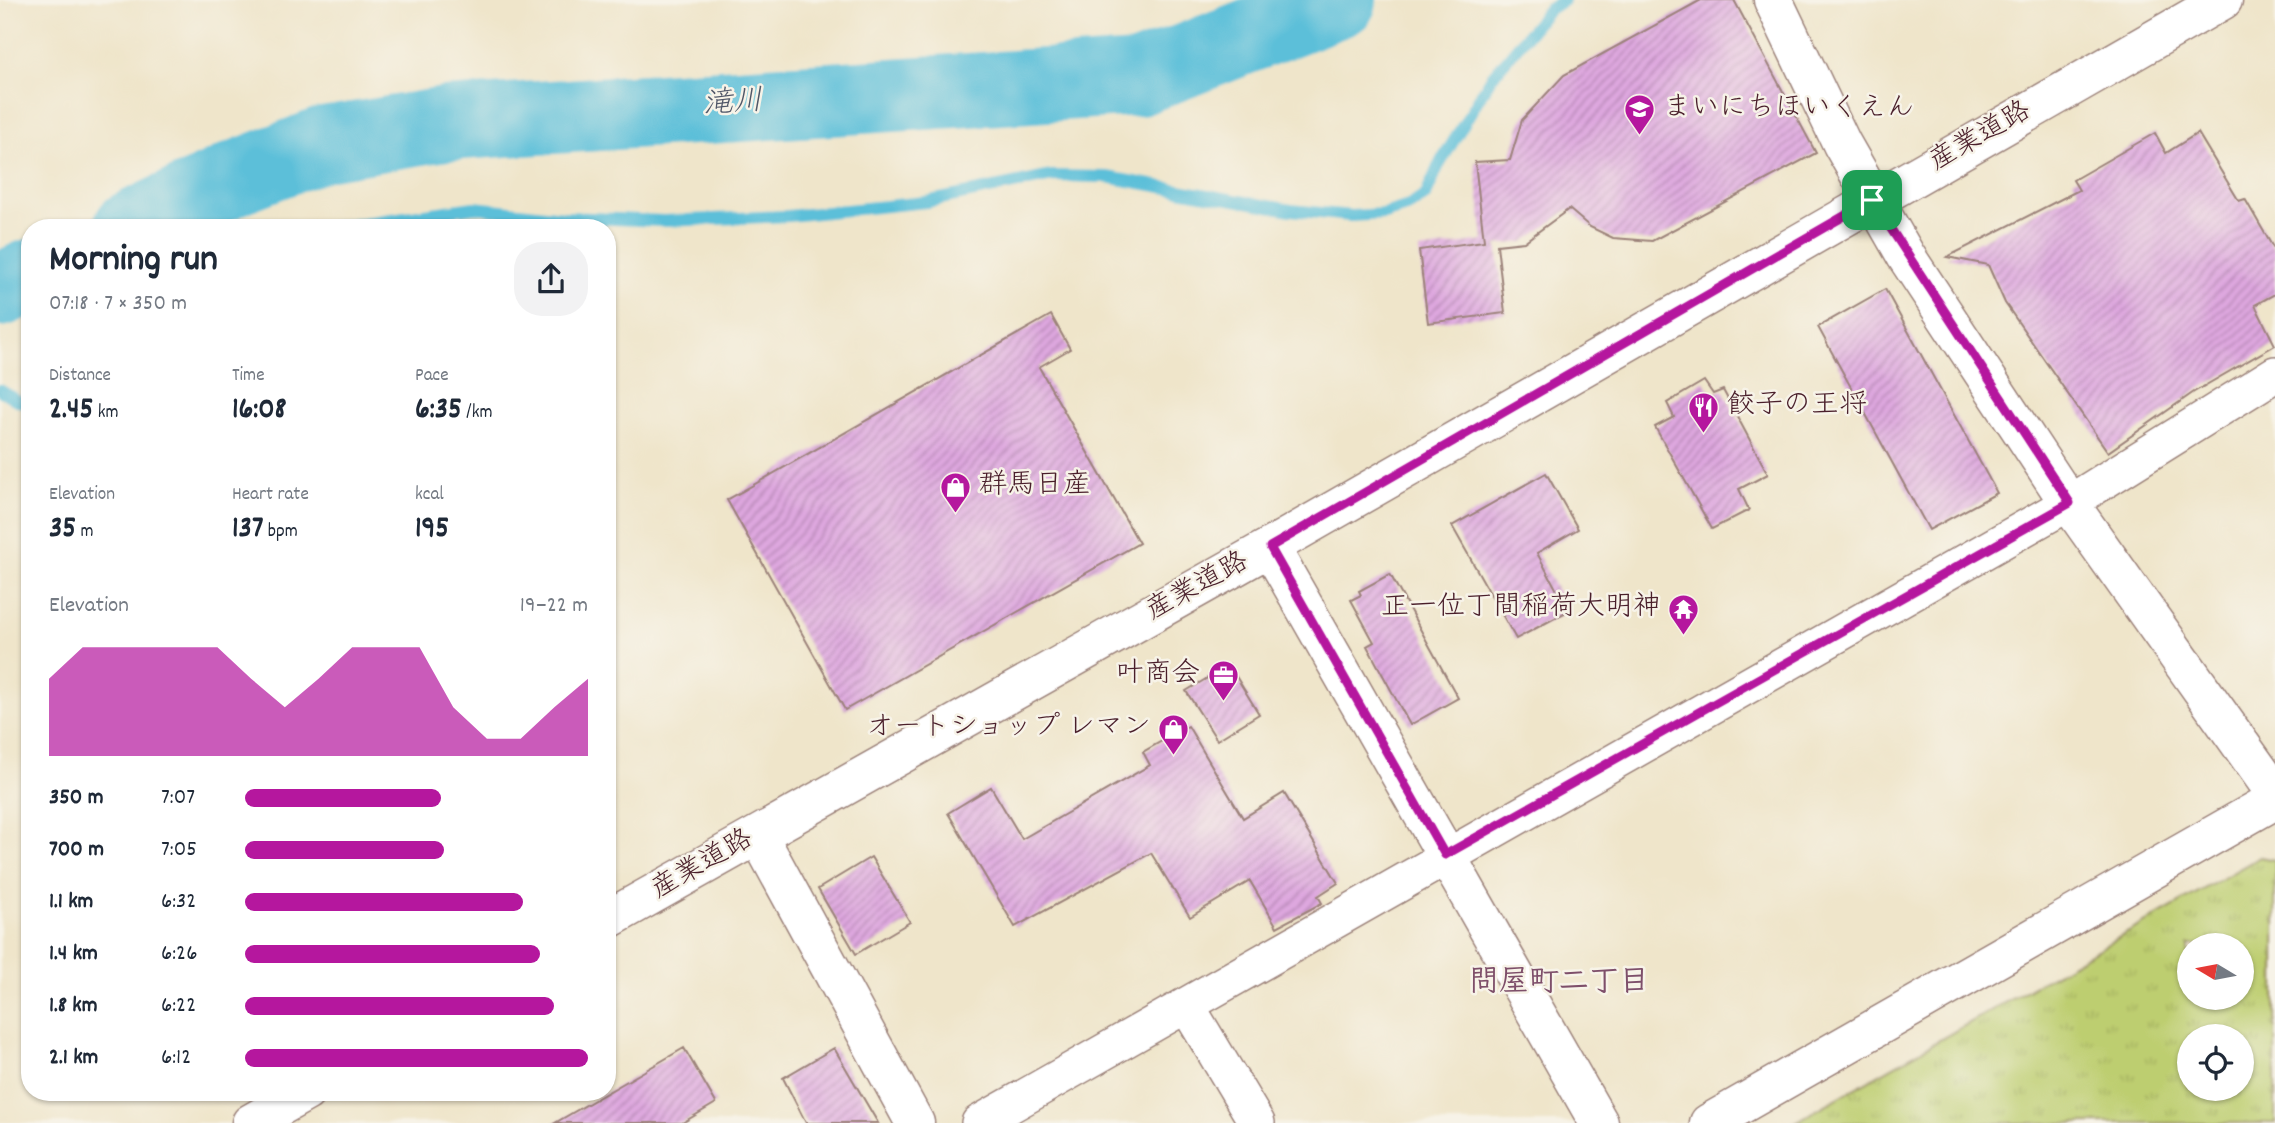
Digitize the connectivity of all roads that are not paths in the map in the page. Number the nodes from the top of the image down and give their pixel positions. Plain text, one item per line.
1 (1773, 0) edge
2 (2223, 0) edge
3 (1872, 200) junction
4 (2275, 374) edge
5 (2070, 503) junction
6 (1270, 547) junction
7 (2275, 793) edge
8 (2275, 800) edge
9 (758, 835) junction
10 (1445, 855) junction
11 (616, 915) edge
12 (1187, 1006) junction
13 (290, 1101) edge
14 (251, 1123) edge
15 (915, 1123) edge
16 (979, 1123) edge
17 (1257, 1123) edge
18 (1599, 1123) edge
19 (1709, 1123) edge

1 - 3 street
2 - 3 street, 産業道路
3 - 5 street
3 - 6 street, 産業道路
4 - 5 street
5 - 7 street
5 - 10 street
6 - 9 street, 産業道路
6 - 10 street
8 - 19 street
9 - 11 street, 産業道路
9 - 15 street
10 - 12 street
10 - 18 street
12 - 16 street
12 - 17 street
13 - 14 street

